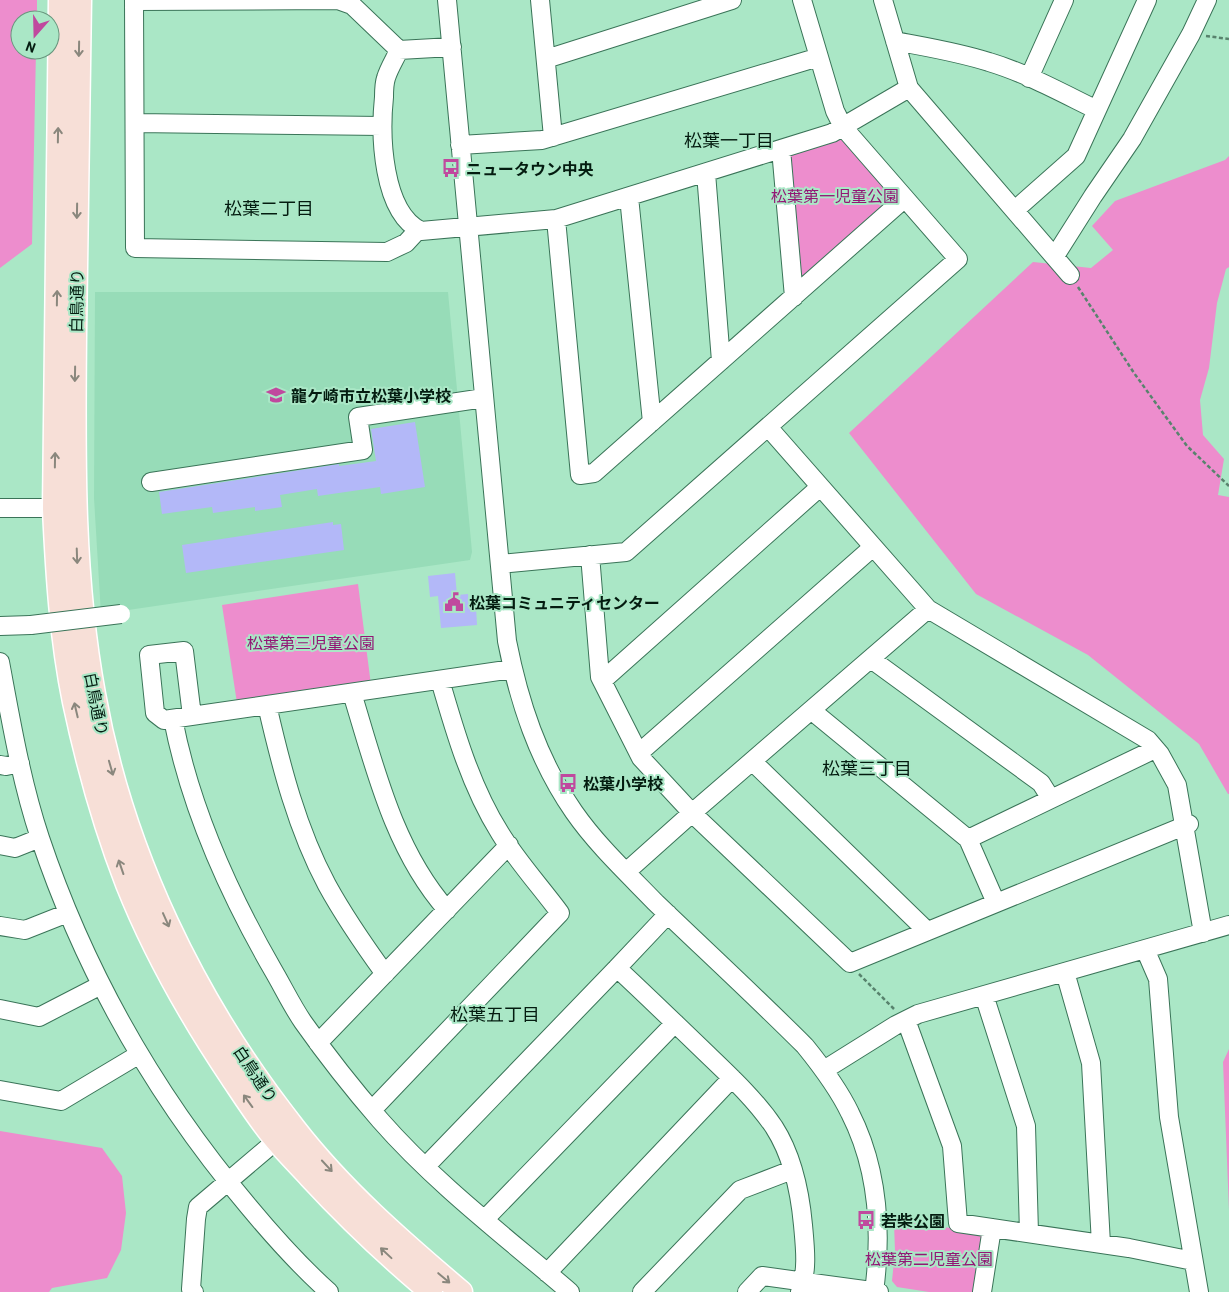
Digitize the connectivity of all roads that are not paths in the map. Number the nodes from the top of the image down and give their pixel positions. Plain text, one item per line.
1 (60, 0) edge
2 (80, 0) edge
3 (134, 0) edge
4 (447, 0) edge
5 (540, 0) edge
6 (732, 0) edge
7 (802, 0) edge
8 (883, 0) edge
9 (1147, 0) edge
10 (1207, 0) edge
11 (1059, 1) edge
12 (895, 41) junction
13 (452, 47) junction
14 (399, 50) junction
15 (819, 57) junction
16 (546, 60) junction
17 (1029, 78) junction
18 (909, 88) junction
19 (1097, 110) junction
20 (135, 124) junction
21 (382, 126) junction
22 (843, 127) junction
23 (554, 137) junction
24 (460, 144) junction
25 (782, 149) junction
26 (706, 172) junction
27 (629, 197) junction
28 (905, 198) junction
29 (1015, 210) junction
30 (556, 219) junction
31 (468, 228) junction
32 (418, 230) junction
33 (1055, 256) junction
34 (1070, 275) road end
35 (794, 297) junction
36 (721, 361) junction
37 (484, 398) junction
38 (652, 422) junction
39 (768, 427) junction
40 (151, 482) dead end
41 (820, 487) junction
42 (0, 508) edge
43 (65, 508) junction
44 (873, 547) junction
45 (590, 555) junction
46 (500, 564) junction
47 (928, 609) junction
48 (121, 614) dead end
49 (0, 626) edge
50 (871, 659) junction
51 (0, 662) edge
52 (512, 669) junction
53 (440, 680) junction
54 (2, 681) edge
55 (602, 681) junction
56 (352, 693) junction
57 (267, 705) junction
58 (812, 710) junction
59 (192, 716) junction
60 (173, 719) junction
61 (1155, 749) junction
62 (639, 753) junction
63 (752, 761) junction
64 (20, 763) junction
65 (0, 765) edge
66 (1052, 799) junction
67 (692, 813) junction
68 (1186, 824) junction
69 (40, 838) junction
70 (968, 839) junction
71 (0, 845) edge
72 (509, 845) junction
73 (626, 872) junction
74 (996, 903) junction
75 (447, 910) junction
76 (68, 913) junction
77 (668, 914) junction
78 (1229, 925) edge
79 (0, 926) edge
80 (927, 931) junction
81 (1203, 933) junction
82 (1145, 949) junction
83 (618, 968) junction
84 (1065, 972) junction
85 (385, 974) junction
86 (101, 985) junction
87 (984, 995) junction
88 (0, 1009) edge
89 (906, 1020) junction
90 (675, 1023) junction
91 (318, 1043) junction
92 (138, 1055) junction
93 (824, 1070) junction
94 (732, 1078) junction
95 (0, 1090) edge
96 (372, 1110) junction
97 (286, 1135) junction
98 (426, 1166) junction
99 (792, 1170) junction
100 (228, 1182) junction
101 (485, 1219) junction
102 (992, 1228) junction
103 (1029, 1234) junction
104 (1101, 1244) junction
105 (1193, 1261) junction
106 (547, 1273) junction
107 (802, 1286) edge
108 (194, 1292) edge
109 (329, 1292) edge
110 (431, 1292) edge
111 (461, 1292) edge
112 (570, 1292) edge
113 (642, 1292) edge
114 (747, 1292) edge
115 (874, 1292) edge
116 (879, 1292) edge
117 (982, 1292) edge
118 (1199, 1292) edge

43 -> 1 main road, 白鳥通り
2 -> 43 main road, 白鳥通り
3 - 14 street
3 - 20 street
4 - 13 street
5 - 16 street
6 - 16 street
7 - 15 street
8 - 12 street
9 - 19 street
10 - 33 street
11 - 17 street
12 - 17 street
12 - 18 street
13 - 14 street
13 - 24 street
14 - 21 street
15 - 22 street
15 - 23 street
16 - 23 street
17 - 19 street
18 - 22 street
18 - 29 street
19 - 29 street
20 - 21 street
20 - 32 street
21 - 32 street
22 - 25 street
22 - 28 street
23 - 24 street
24 - 31 street
25 - 26 street
25 - 35 street
26 - 27 street
26 - 36 street
27 - 30 street
27 - 38 street
28 - 35 street
28 - 39 street
29 - 33 street
30 - 31 street
30 - 38 street
31 - 32 street
31 - 37 street
33 - 34 street
35 - 36 street
36 - 38 street
37 - 40 street
37 - 46 street
39 - 41 street
39 - 45 street
41 - 44 street
41 - 55 street
42 - 43 street
43 - 97 main road, 白鳥通り
44 - 47 street
44 - 62 street
45 - 46 street
45 - 55 street
46 - 52 street
47 - 50 street
47 - 61 street
48 - 49 street, bridge
50 - 58 street
50 - 66 street
51 - 54 street
52 - 53 street
52 - 73 street
53 - 56 street
53 - 72 street
54 - 64 street
55 - 62 street
56 - 57 street
56 - 75 street
57 - 59 street
57 - 85 street
58 - 63 street
58 - 70 street
59 - 60 street
59 - 60 street
60 - 91 street
61 - 66 street
61 - 68 street
62 - 67 street
63 - 67 street
63 - 80 street
64 - 65 street
64 - 69 street
66 - 70 street
67 - 73 street
67 - 80 street
68 - 74 street
68 - 81 street
69 - 71 street
69 - 76 street
70 - 74 street
72 - 75 street
72 - 96 street
73 - 77 street
74 - 80 street
75 - 85 street
76 - 79 street
76 - 86 street
77 - 83 street
77 - 93 street
78 - 81 street
81 - 82 street
82 - 84 street
82 - 105 street
83 - 90 street
83 - 98 street
84 - 87 street
84 - 104 street
85 - 91 street
86 - 88 street
86 - 92 street
87 - 89 street
87 - 103 street
89 - 93 street
89 - 102 street
90 - 94 street
90 - 101 street
91 - 96 street
92 - 95 street
92 - 100 street
93 - 115 street
94 - 99 street
94 - 106 street
96 - 98 street
97 - 100 street
110 -> 97 main road, 白鳥通り
97 -> 111 main road, 白鳥通り
98 - 101 street
99 - 107 street
99 - 113 street
100 - 108 street
100 - 109 street
101 - 106 street
102 - 103 street
102 - 117 street
103 - 104 street
104 - 105 street
105 - 118 street
106 - 112 street
107 - 114 street
107 - 115 street
115 - 116 street

